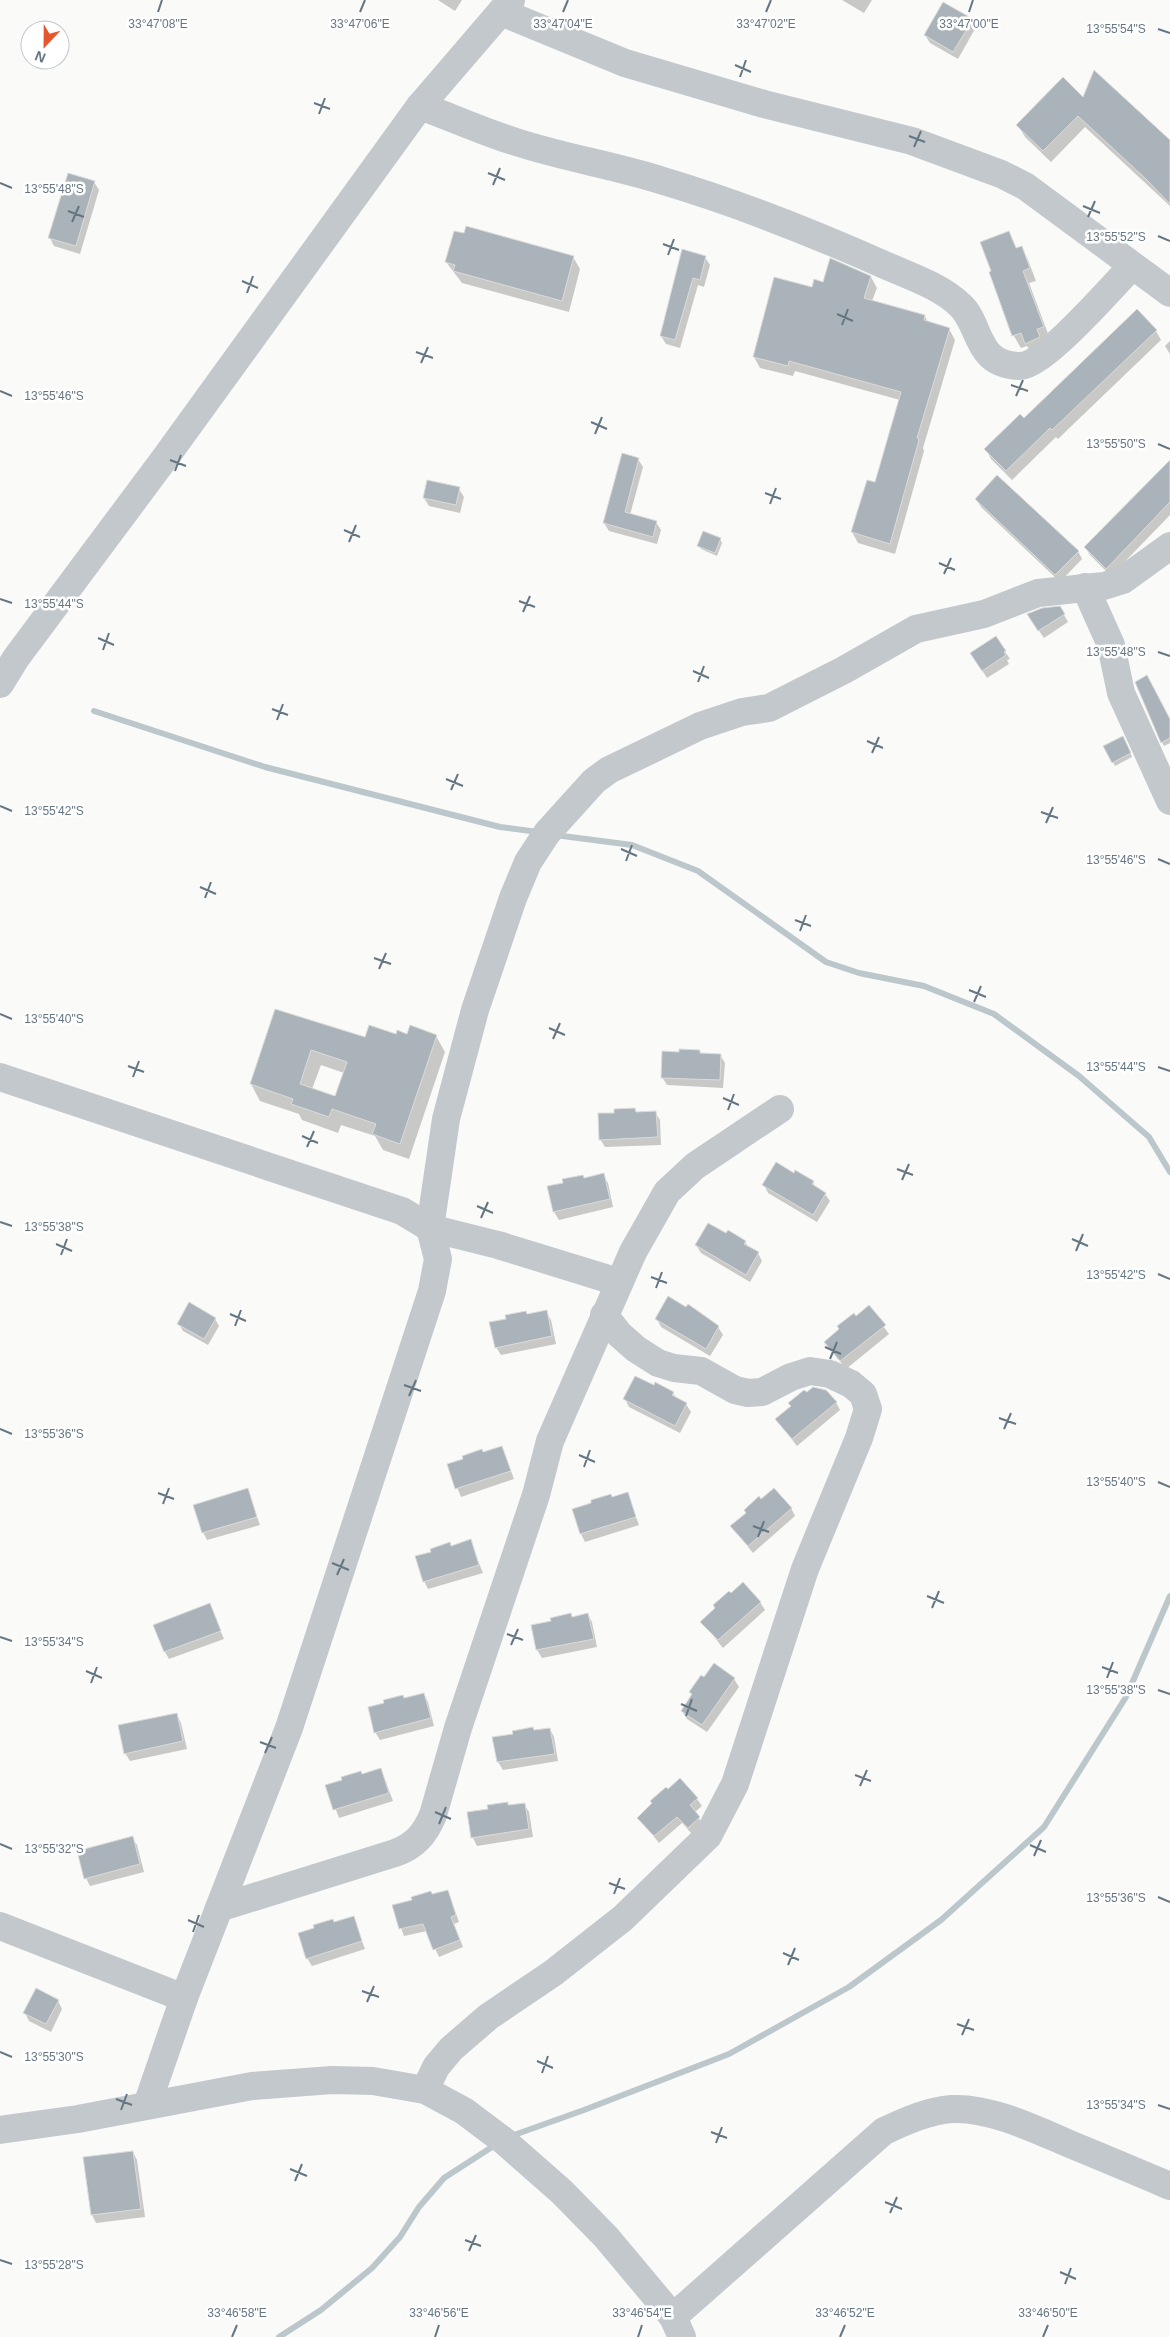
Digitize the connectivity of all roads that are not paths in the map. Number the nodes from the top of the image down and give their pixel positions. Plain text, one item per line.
1 (506, 6) edge
2 (420, 106) junction
3 (1132, 266) junction
4 (1170, 293) edge
5 (1170, 546) edge
6 (1085, 587) junction
7 (0, 684) edge
8 (1170, 801) edge
9 (0, 1077) edge
10 (780, 1108) dead end
11 (430, 1228) junction
12 (618, 1282) junction
13 (604, 1315) junction
14 (219, 1908) junction
15 (0, 1926) edge
16 (184, 1998) junction
17 (424, 2090) junction
18 (147, 2105) junction
19 (0, 2130) edge
20 (1170, 2186) edge
21 (677, 2327) edge

1 - 2 street
1 - 3 street
2 - 3 street
2 - 7 street
3 - 4 street
5 - 6 street
6 - 8 street
6 - 11 street
9 - 11 street
10 - 12 street
11 - 12 street
11 - 14 street
12 - 13 street
13 - 14 street
13 - 17 street
14 - 16 street
15 - 16 street
16 - 18 street
17 - 18 street
17 - 21 street
18 - 19 street
20 - 21 street

